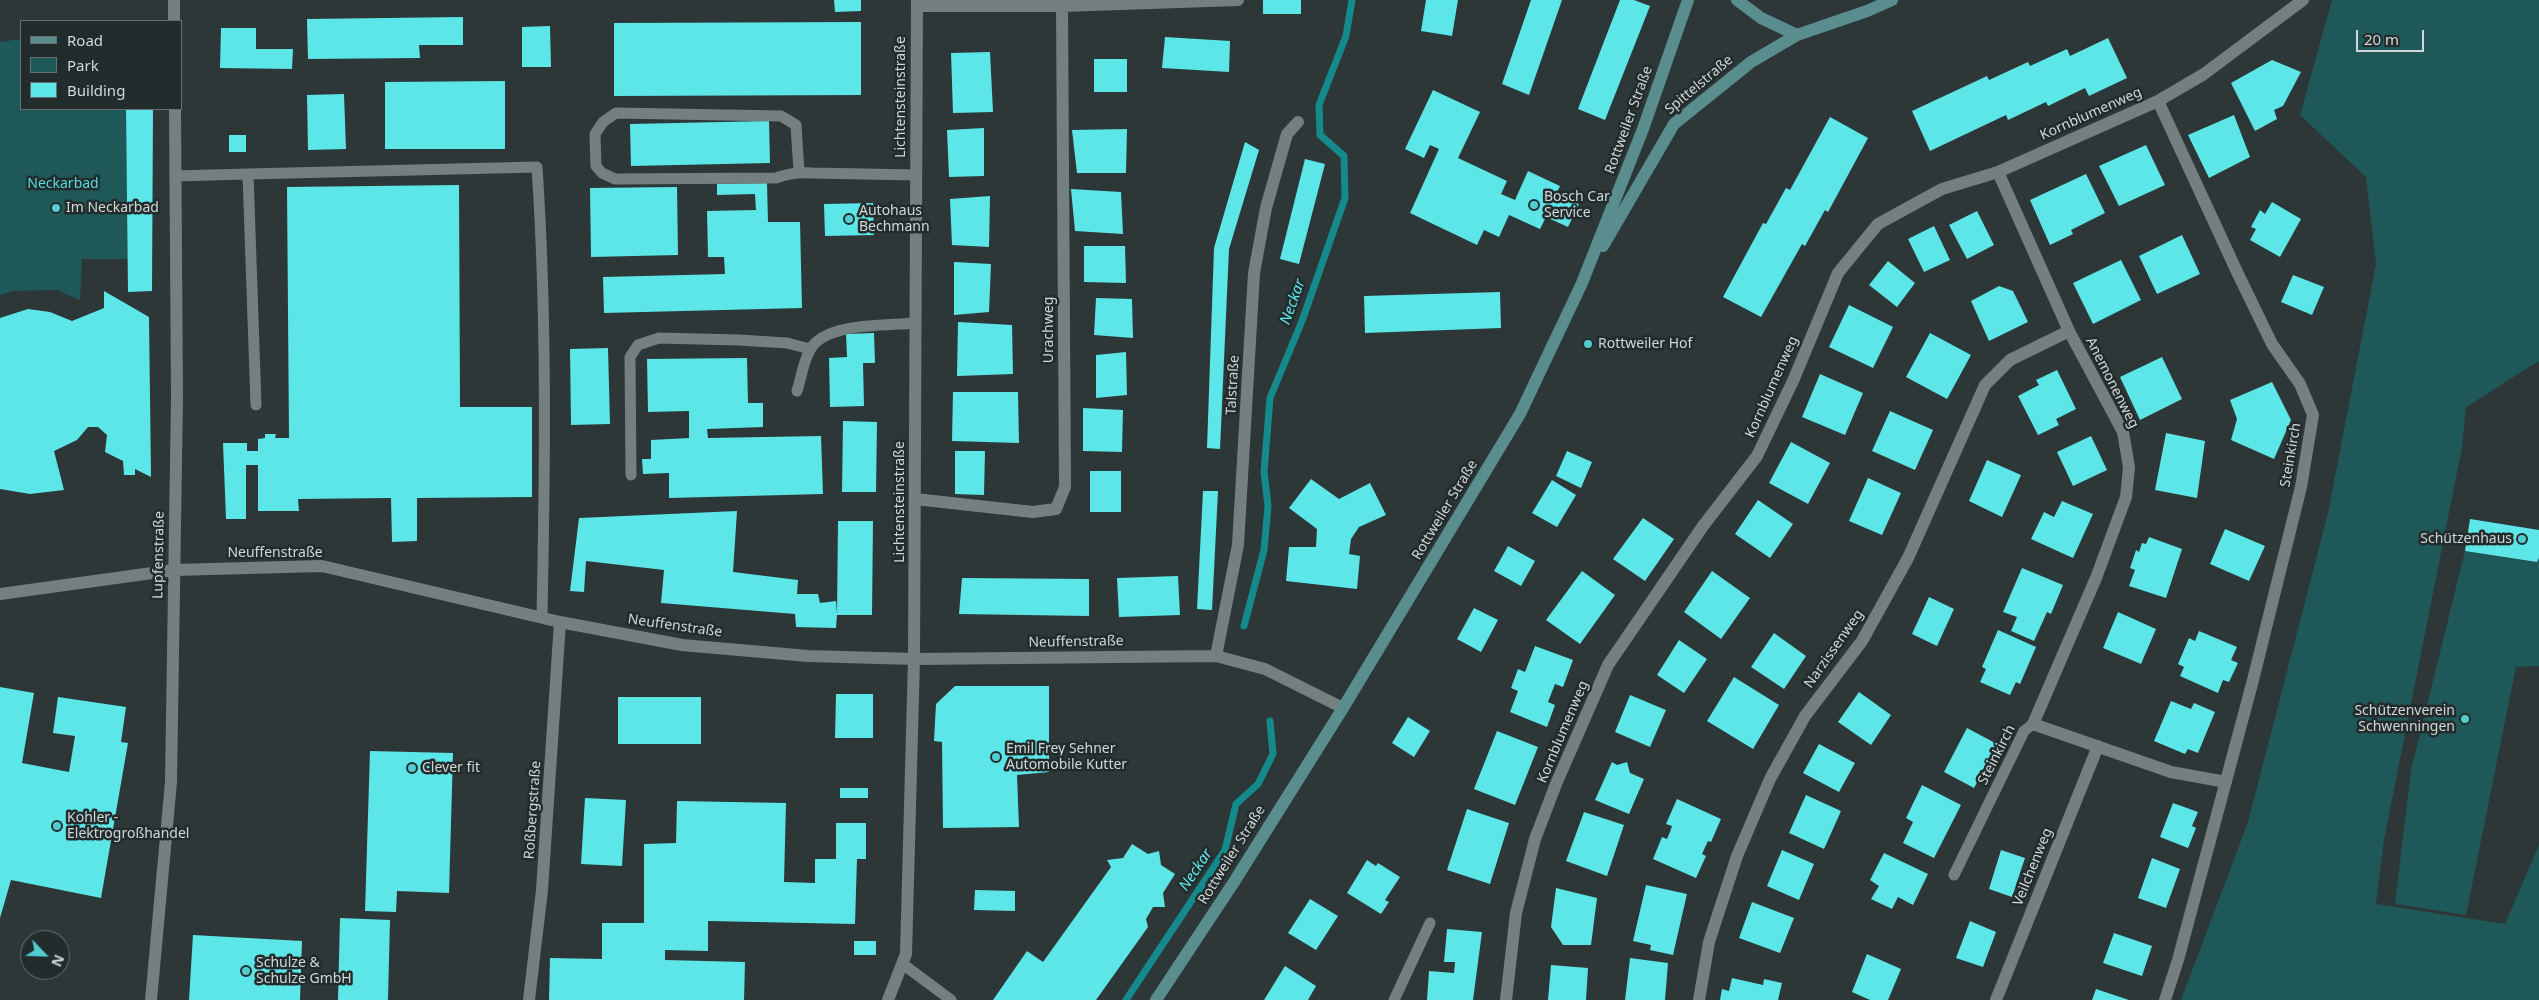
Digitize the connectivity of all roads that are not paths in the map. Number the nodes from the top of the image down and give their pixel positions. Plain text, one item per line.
1 (174, 0) edge
2 (1688, 0) edge
3 (1737, 0) edge
4 (1892, 0) edge
5 (2303, 0) edge
6 (1238, 1) edge
7 (917, 3) edge
8 (1062, 6) junction
9 (174, 20) edge
10 (1797, 35) junction
11 (2158, 101) junction
12 (175, 110) edge
13 (1298, 122) dead end
14 (799, 172) junction
15 (1998, 172) junction
16 (248, 174) junction
17 (916, 175) junction
18 (175, 176) junction
19 (1582, 283) junction
20 (915, 323) junction
21 (2069, 331) junction
22 (810, 349) junction
23 (797, 392) dead end
24 (256, 405) dead end
25 (630, 475) dead end
26 (915, 499) junction
27 (174, 570) junction
28 (0, 594) edge
29 (542, 617) junction
30 (560, 622) junction
31 (1216, 656) junction
32 (914, 659) junction
33 (1343, 708) junction
34 (2033, 724) junction
35 (2098, 746) junction
36 (2226, 782) junction
37 (1954, 875) dead end
38 (1430, 922) dead end
39 (904, 965) junction
40 (151, 1000) edge
41 (529, 1000) edge
42 (888, 1000) edge
43 (951, 1000) edge
44 (1156, 1000) edge
45 (1394, 1000) edge
46 (1506, 1000) edge
47 (1699, 1000) edge
48 (1996, 1000) edge
49 (2165, 1000) edge

1 - 9 street
2 - 19 main road, Rottweiler Straße
3 - 10 main road
4 - 10 main road, Spittelstraße
5 - 11 street, Kornblumenweg
6 - 8 street
7 - 8 street
7 - 17 street, Lichtensteinstraße
8 - 26 street, Urachweg
10 - 19 main road, Spittelstraße
11 - 15 street, Kornblumenweg
11 - 36 street, Steinkirch
12 - 18 street, Lupfenstraße
13 - 31 street, Talstraße
14 - 14 lane
14 - 17 lane
15 - 21 street, Anemonenweg
15 - 46 street, Kornblumenweg
16 - 18 lane
16 - 24 lane
16 - 29 lane
17 - 20 street, Lichtensteinstraße
18 - 27 street, Lupfenstraße
19 - 33 main road, Rottweiler Straße
20 - 22 lane
20 - 26 street, Lichtensteinstraße
21 - 34 street, Anemonenweg
21 - 47 street, Narzissenweg
22 - 23 lane
22 - 25 lane
26 - 32 street, Lichtensteinstraße
27 - 28 street, Neuffenstraße
27 - 29 street, Neuffenstraße
27 - 40 street, Lupfenstraße
29 - 30 street, Neuffenstraße
30 - 32 street, Neuffenstraße
30 - 41 street, Roßbergstraße
31 - 32 street, Neuffenstraße
31 - 33 street, Neuffenstraße
32 - 39 street, Lichtensteinstraße
33 - 44 main road, Rottweiler Straße
34 - 35 street, Steinkirch
34 - 37 lane, Steinkirch
35 - 36 street, Steinkirch
35 - 48 street, Veilchenweg
36 - 49 street, Steinkirch
38 - 45 lane
39 - 42 street, Lichtensteinstraße
39 - 43 lane

